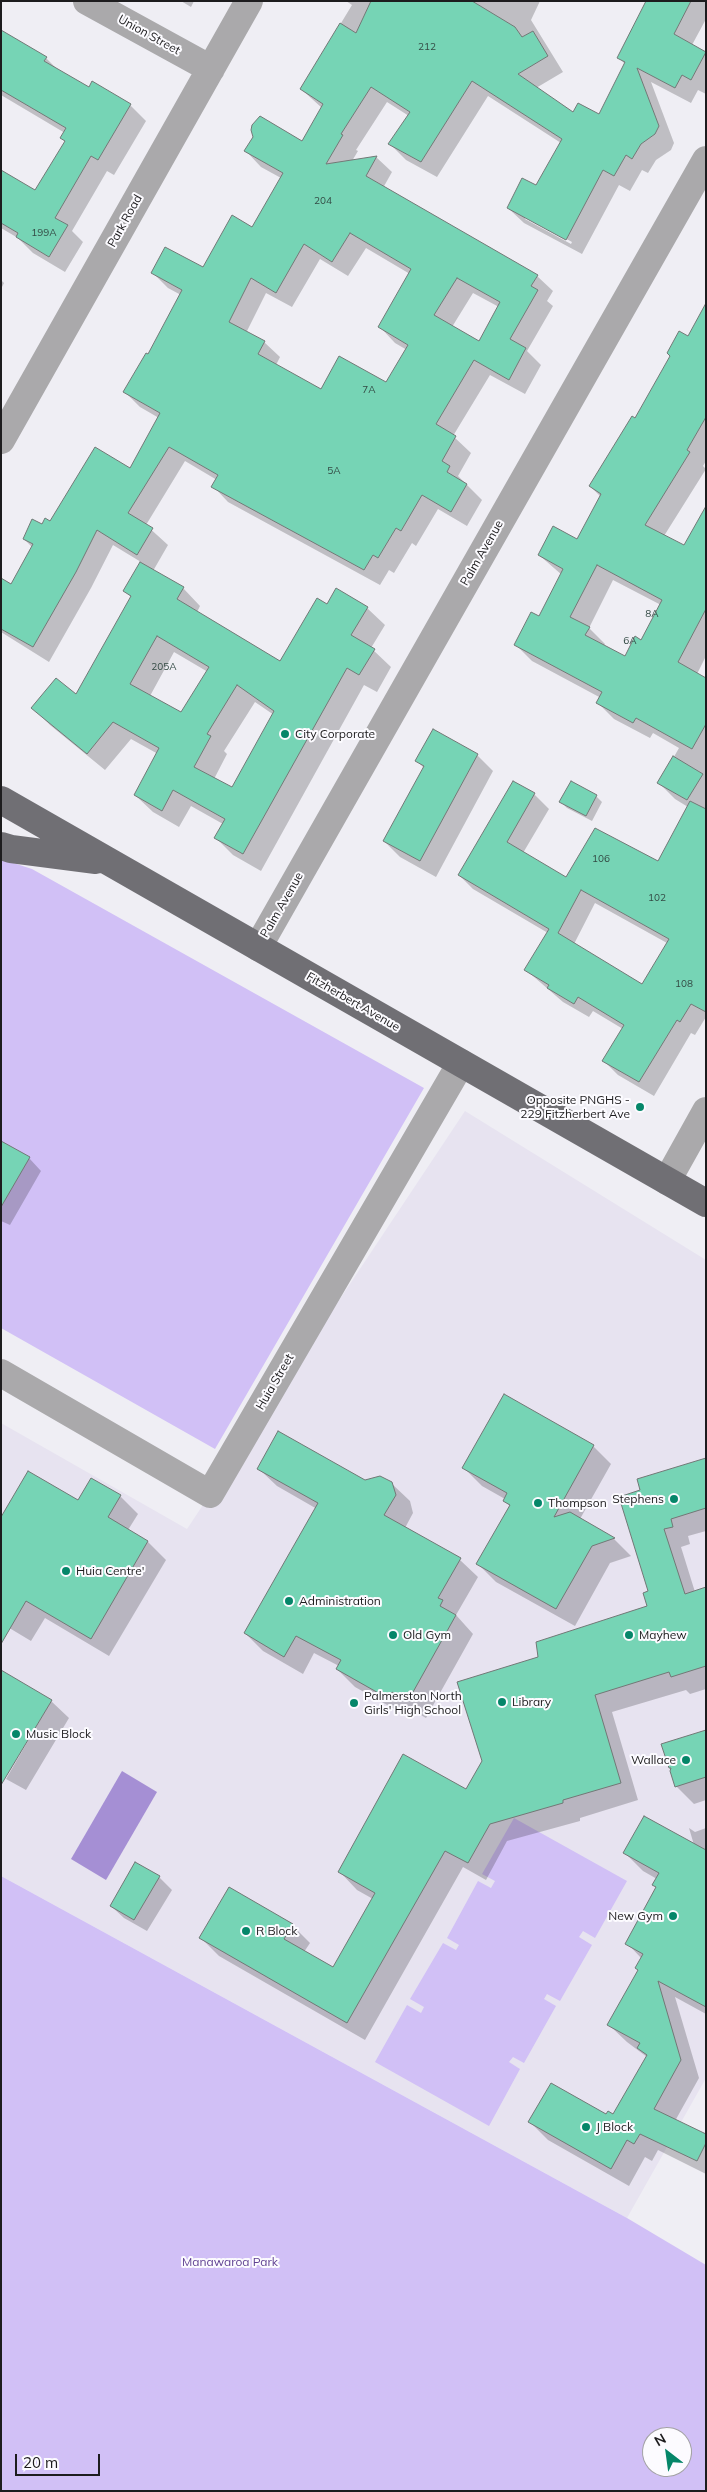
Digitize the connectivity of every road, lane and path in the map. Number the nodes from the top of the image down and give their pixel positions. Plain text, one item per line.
1 (87, 1) edge
2 (249, 1) edge
3 (211, 69) junction
4 (706, 160) edge
5 (1, 440) edge
6 (1, 800) edge
7 (1, 846) edge
8 (110, 862) junction
9 (258, 947) junction
10 (460, 1063) junction
11 (706, 1111) edge
12 (667, 1181) junction
13 (706, 1203) edge
14 (1, 1373) edge

1 - 3 street, Union Street
2 - 3 street, Park Road
3 - 5 street, Park Road
4 - 9 street, Palm Avenue
6 - 8 main road, Fitzherbert Avenue
7 - 8 main road
8 - 9 main road, Fitzherbert Avenue
9 - 10 main road, Fitzherbert Avenue
10 - 12 main road, Fitzherbert Avenue
10 - 14 street, Huia Street
11 - 12 street
12 - 13 main road, Fitzherbert Avenue

